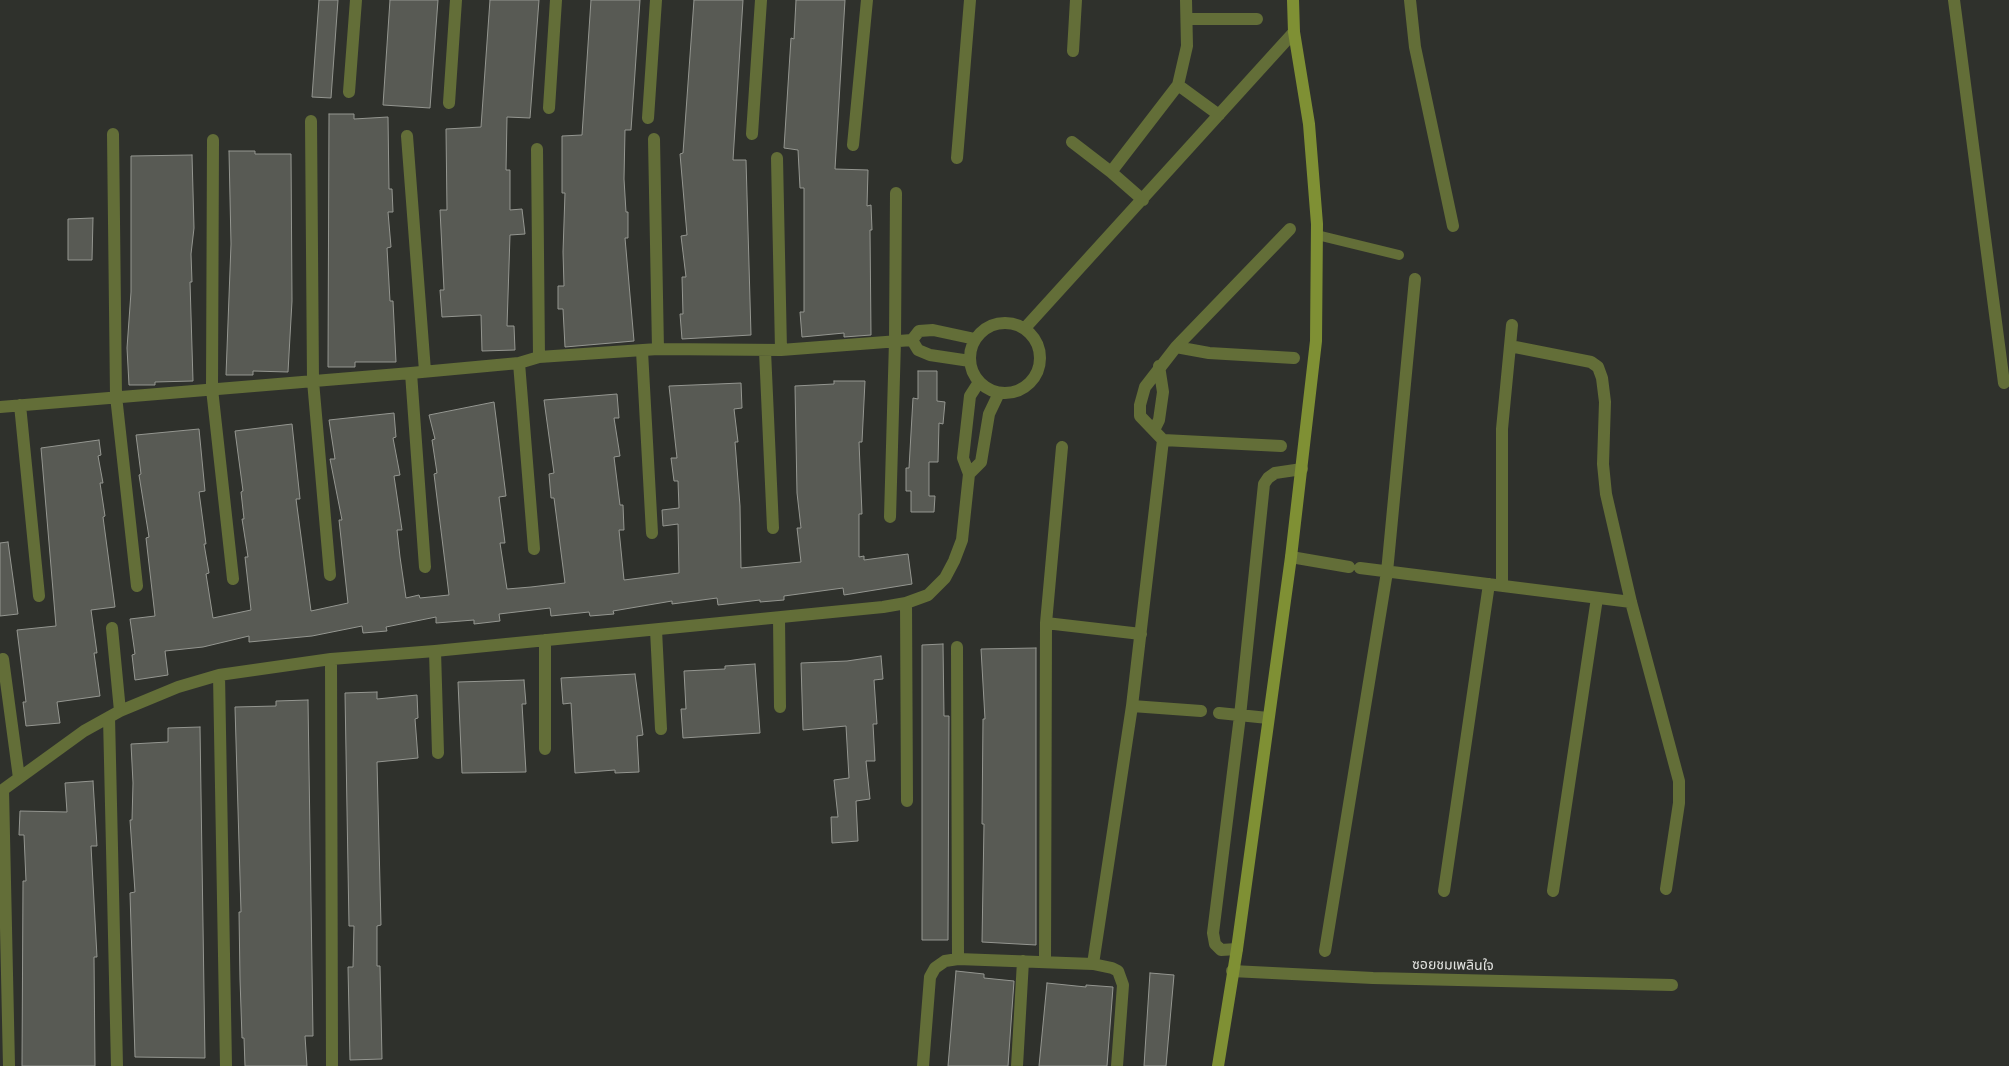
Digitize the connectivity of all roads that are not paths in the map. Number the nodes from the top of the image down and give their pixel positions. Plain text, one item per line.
1 (356, 0) edge
2 (456, 0) edge
3 (556, 0) edge
4 (656, 0) edge
5 (761, 0) edge
6 (866, 0) edge
7 (970, 0) edge
8 (1076, 0) edge
9 (1186, 0) edge
10 (1293, 0) edge
11 (1410, 0) edge
12 (1954, 0) edge
13 (1188, 19) junction
14 (1257, 20) dead end
15 (1294, 32) junction
16 (1073, 50) dead end
17 (1178, 86) junction
18 (349, 92) dead end
19 (449, 103) dead end
20 (549, 108) dead end
21 (1219, 115) junction
22 (648, 118) dead end
23 (311, 121) dead end
24 (113, 134) dead end
25 (752, 134) dead end
26 (408, 136) dead end
27 (654, 139) dead end
28 (213, 140) dead end
29 (1072, 142) dead end
30 (853, 145) dead end
31 (537, 149) dead end
32 (777, 158) dead end
33 (957, 158) dead end
34 (1111, 172) junction
35 (896, 193) dead end
36 (1143, 200) junction
37 (1453, 226) dead end
38 (1290, 229) dead end
39 (1317, 235) junction
40 (1399, 256) dead end
41 (1415, 278) dead end
42 (1512, 325) dead end
43 (1025, 328) junction
44 (975, 339) junction
45 (912, 340) junction
46 (896, 341) junction
47 (1510, 346) junction
48 (1176, 347) junction
49 (658, 350) junction
50 (781, 350) junction
51 (642, 351) junction
52 (765, 351) junction
53 (539, 357) junction
54 (1294, 358) dead end
55 (970, 361) junction
56 (518, 363) junction
57 (1159, 366) junction
58 (425, 371) junction
59 (410, 373) junction
60 (313, 381) junction
61 (978, 382) junction
62 (2004, 383) dead end
63 (212, 389) junction
64 (999, 393) junction
65 (116, 396) junction
66 (20, 405) junction
67 (0, 407) edge
68 (1158, 435) junction
69 (1281, 446) dead end
70 (1062, 448) dead end
71 (1302, 469) junction
72 (969, 474) junction
73 (890, 517) dead end
74 (774, 528) dead end
75 (652, 533) dead end
76 (534, 549) dead end
77 (1291, 557) junction
78 (425, 567) dead end
79 (1387, 572) junction
80 (330, 574) dead end
81 (233, 579) dead end
82 (1495, 585) junction
83 (137, 586) dead end
84 (39, 596) dead end
85 (1597, 598) junction
86 (1631, 602) junction
87 (906, 603) junction
88 (779, 618) junction
89 (1046, 623) junction
90 (112, 628) dead end
91 (656, 630) junction
92 (1141, 634) junction
93 (545, 640) junction
94 (957, 647) dead end
95 (435, 651) junction
96 (3, 659) dead end
97 (331, 659) junction
98 (219, 675) junction
99 (1132, 706) junction
100 (780, 707) dead end
101 (1201, 711) dead end
102 (1219, 713) dead end
103 (114, 714) junction
104 (1240, 716) junction
105 (1268, 718) junction
106 (661, 728) dead end
107 (545, 749) dead end
108 (438, 753) dead end
109 (19, 778) junction
110 (2, 791) edge
111 (907, 801) dead end
112 (1666, 889) dead end
113 (1444, 891) dead end
114 (1553, 891) dead end
115 (1237, 950) junction
116 (1325, 951) dead end
117 (958, 959) junction
118 (1023, 961) junction
119 (1045, 962) junction
120 (1093, 964) junction
121 (1232, 972) junction
122 (1672, 985) dead end
123 (9, 1066) edge
124 (117, 1066) edge
125 (226, 1066) edge
126 (332, 1066) edge
127 (923, 1066) edge
128 (1017, 1066) edge
129 (1117, 1066) edge
130 (1218, 1066) edge

1 - 18 street
2 - 19 street
3 - 20 street
4 - 22 street
5 - 25 street
6 - 30 street
7 - 33 street
8 - 16 street
9 - 13 street
10 - 15 street
11 - 37 street
12 - 62 street
13 - 14 street
13 - 17 street
15 - 21 street
15 - 39 street
17 - 21 street
17 - 34 street
21 - 36 street
23 - 60 street
24 - 65 street
26 - 58 street
27 - 49 street
28 - 63 street
29 - 34 street
31 - 53 street
32 - 50 street
34 - 36 street
35 - 46 street
36 - 43 street
38 - 48 street
39 - 40 lane
39 - 71 street
41 - 79 street
42 - 47 street
43 - 44 street
43 - 64 street
44 - 45 street
44 - 55 street
45 - 46 street
45 - 55 street
46 - 50 street
46 - 73 street
47 - 82 street
47 - 86 street
48 - 54 street
48 - 57 street
49 - 51 street
49 - 52 street
50 - 52 street
51 - 53 street
51 - 75 street
52 - 74 street
53 - 56 street
55 - 61 street
56 - 58 street
56 - 76 street
57 - 68 street
57 - 68 street
58 - 59 street
59 - 60 street
59 - 78 street
60 - 63 street
60 - 80 street
61 - 64 street
61 - 72 street
63 - 65 street
63 - 81 street
64 - 72 street
65 - 66 street
65 - 83 street
66 - 67 street
66 - 84 street
68 - 69 street
68 - 92 street
70 - 89 street
71 - 77 street
71 - 104 street
72 - 87 street
77 - 79 street
77 - 105 street
79 - 82 street
79 - 116 street
82 - 85 street
82 - 113 street
85 - 86 street
85 - 114 street
86 - 112 street
87 - 88 street
87 - 111 street
88 - 91 street
88 - 100 street
89 - 92 street
89 - 119 street
90 - 103 street
91 - 93 street
91 - 106 street
92 - 99 street
93 - 95 street
93 - 107 street
94 - 117 street
95 - 97 street
95 - 108 street
96 - 109 street
97 - 98 street
97 - 126 street
98 - 103 street
98 - 125 street
99 - 101 street
99 - 120 street
102 - 104 street
103 - 109 street
103 - 124 street
104 - 105 street
104 - 115 street
105 - 115 street
109 - 110 street
110 - 123 street
115 - 121 street
117 - 118 street
117 - 127 street
118 - 119 street
118 - 128 street
119 - 120 street
120 - 129 street
121 - 122 street, ซอยชมเพลินใจ
121 - 130 street

